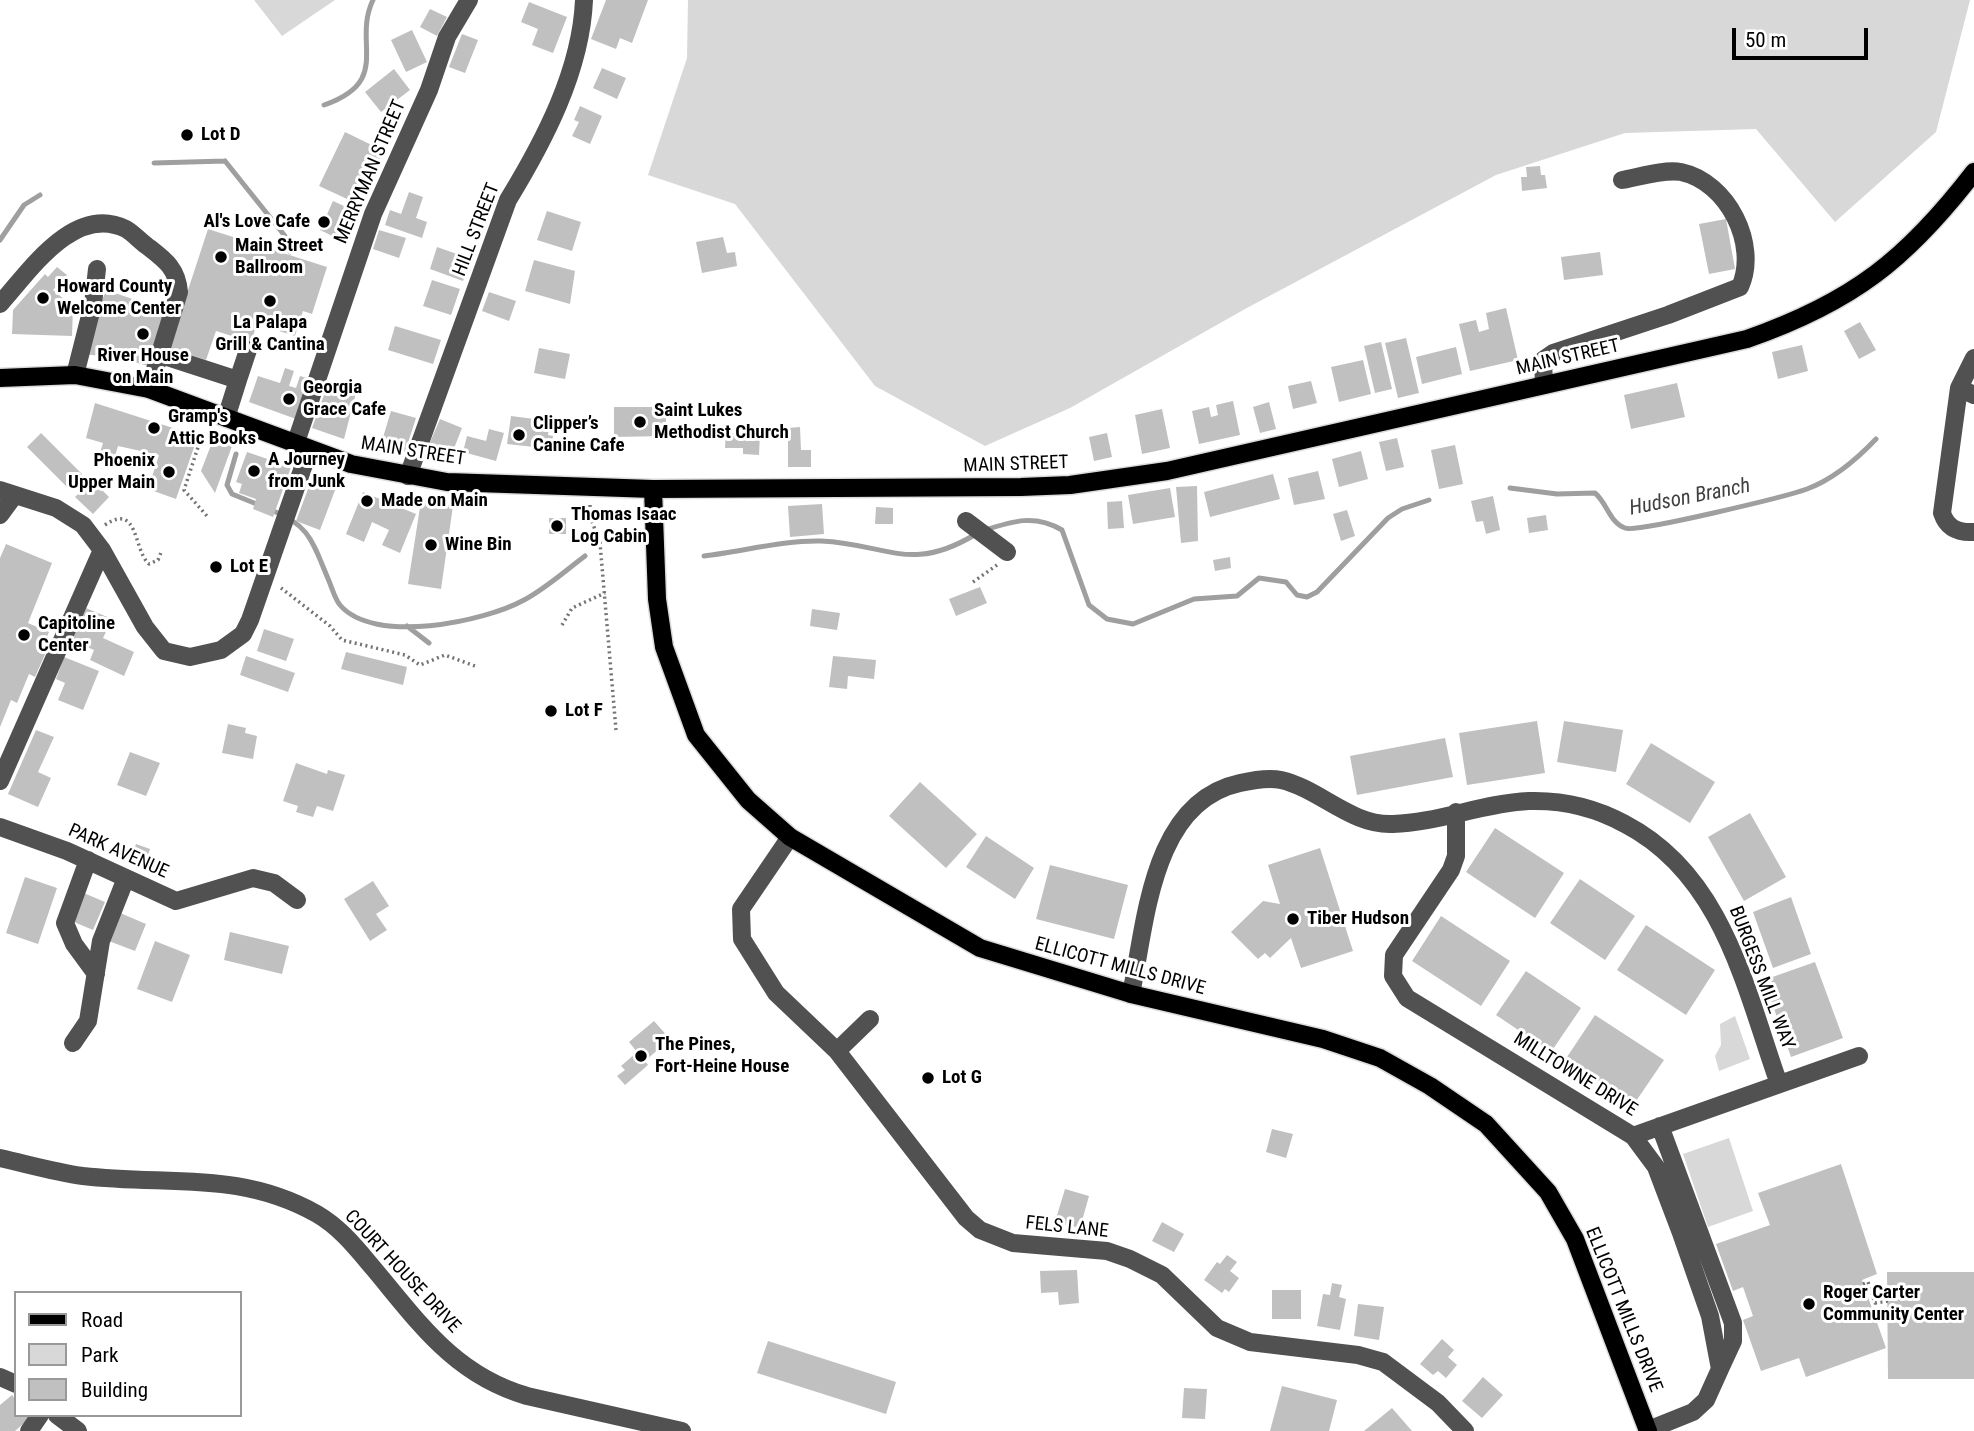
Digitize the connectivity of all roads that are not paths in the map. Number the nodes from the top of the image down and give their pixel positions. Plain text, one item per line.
1 (469, 0) edge
2 (584, 0) edge
3 (1974, 172) edge
4 (1622, 180) dead end
5 (97, 269) dead end
6 (0, 304) edge
7 (248, 350) dead end
8 (161, 355) junction
9 (1974, 358) edge
10 (75, 375) junction
11 (0, 378) edge
12 (238, 380) junction
13 (1544, 385) junction
14 (149, 389) junction
15 (1966, 391) edge
16 (226, 418) junction
17 (302, 448) junction
18 (408, 476) junction
19 (653, 489) junction
20 (7, 493) edge
21 (0, 515) edge
22 (966, 521) dead end
23 (1974, 531) edge
24 (102, 550) junction
25 (1007, 552) road end
26 (0, 781) edge
27 (1456, 812) junction
28 (0, 827) edge
29 (790, 837) junction
30 (88, 860) junction
31 (126, 878) junction
32 (297, 900) dead end
33 (96, 974) junction
34 (1131, 995) junction
35 (870, 1019) dead end
36 (73, 1043) dead end
37 (837, 1052) junction
38 (1859, 1056) dead end
39 (1779, 1084) junction
40 (1660, 1126) junction
41 (1633, 1136) junction
42 (0, 1158) edge
43 (1720, 1369) junction
44 (60, 1417) edge
45 (1648, 1430) edge
46 (78, 1431) edge
47 (682, 1431) edge
48 (1465, 1431) edge

1 - 17 street, MERRYMAN STREET
2 - 18 street, HILL STREET
3 - 13 main road, MAIN STREET
4 - 13 street
5 - 10 street
6 - 8 street
7 - 12 street
8 - 12 street
8 - 14 street
9 - 15 street
10 - 11 main road, MAIN STREET
10 - 14 main road, MAIN STREET
12 - 16 street
13 - 19 main road, MAIN STREET
14 - 16 main road, MAIN STREET
15 - 23 street
16 - 17 main road, MAIN STREET
17 - 18 main road, MAIN STREET
17 - 24 street, MERRYMAN STREET
18 - 19 main road, MAIN STREET
19 - 29 main road, ELLICOTT MILLS DRIVE
20 - 21 street
20 - 24 street, MERRYMAN STREET
22 - 25 street
24 - 26 street
27 - 34 street, BURGESS MILL WAY
27 - 39 street, BURGESS MILL WAY
27 - 41 street, MILLTOWNE DRIVE
28 - 30 street, PARK AVENUE
29 - 34 main road, ELLICOTT MILLS DRIVE
29 - 37 street, FELS LANE
30 - 31 street, PARK AVENUE
30 - 33 street
31 - 32 street, PARK AVENUE
31 - 33 street
33 - 36 street
34 - 45 main road, ELLICOTT MILLS DRIVE
35 - 37 street
37 - 48 street, FELS LANE
38 - 39 street
39 - 40 street
40 - 41 street
40 - 43 street
41 - 43 street, MILLTOWNE DRIVE
42 - 47 street, COURT HOUSE DRIVE
43 - 45 street
44 - 46 street

